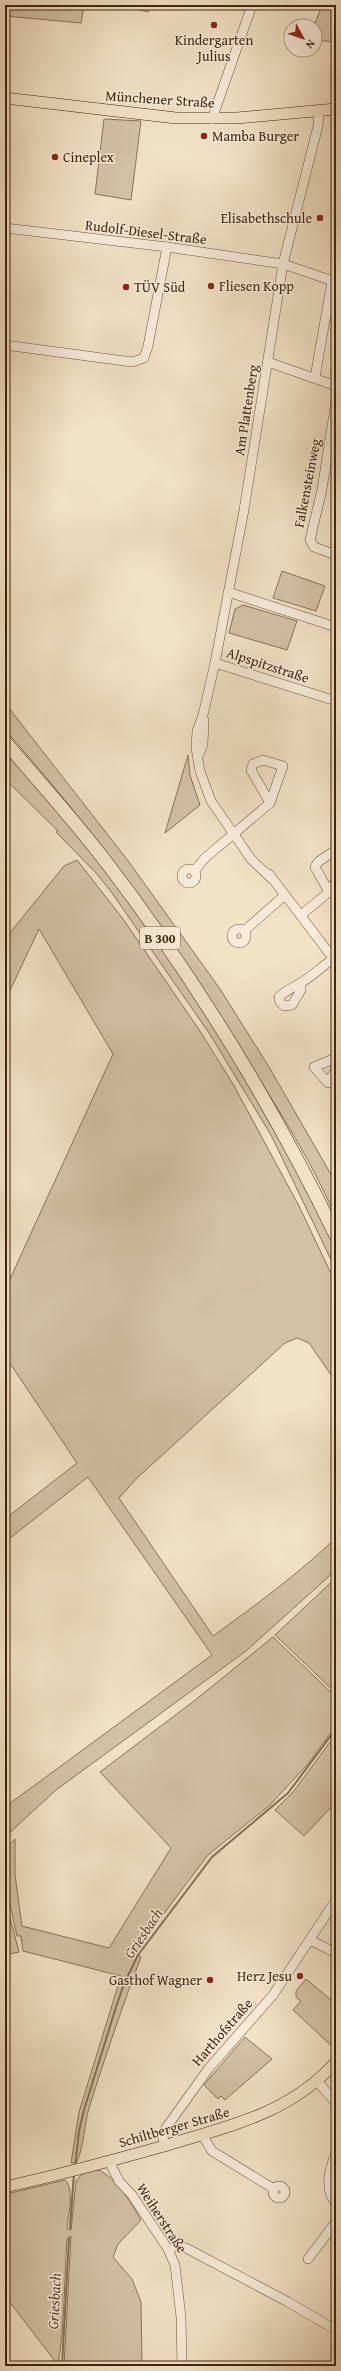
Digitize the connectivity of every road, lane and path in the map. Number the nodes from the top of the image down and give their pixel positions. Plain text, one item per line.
1 (252, 5) edge
2 (5, 98) edge
3 (336, 109) edge
4 (319, 110) junction
5 (212, 119) junction
6 (5, 228) edge
7 (167, 247) junction
8 (283, 264) junction
9 (334, 281) edge
10 (5, 345) edge
11 (268, 362) junction
12 (315, 377) junction
13 (336, 386) edge
14 (336, 400) edge
15 (336, 555) edge
16 (228, 592) junction
17 (336, 627) edge
18 (215, 663) junction
19 (336, 702) edge
20 (5, 742) edge
21 (270, 803) junction
22 (234, 833) junction
23 (336, 850) edge
24 (194, 871) dead end
25 (336, 881) edge
26 (329, 892) junction
27 (285, 895) junction
28 (301, 915) junction
29 (244, 931) dead end
30 (334, 960) edge
31 (301, 983) dead end
32 (336, 1058) edge
33 (336, 1069) edge
34 (336, 1236) edge
35 (336, 1900) edge
36 (310, 1940) junction
37 (336, 1953) edge
38 (336, 2062) edge
39 (317, 2081) junction
40 (336, 2103) edge
41 (203, 2136) junction
42 (164, 2145) junction
43 (336, 2153) edge
44 (109, 2162) junction
45 (5, 2187) edge
46 (274, 2189) dead end
47 (336, 2204) edge
48 (336, 2222) edge
49 (168, 2249) junction
50 (308, 2259) dead end
51 (336, 2330) edge
52 (182, 2366) edge

1 - 5 street
2 - 5 main road, Münchener Straße
3 - 4 main road, Münchener Straße
4 - 5 main road, Münchener Straße
4 - 8 street, Am Plattenberg
6 - 7 street, Rudolf-Diesel-Straße
7 - 8 street, Rudolf-Diesel-Straße
7 - 10 street
8 - 9 street, Rudolf-Diesel-Straße
8 - 11 street, Am Plattenberg
9 - 12 street
11 - 12 street
11 - 16 street, Am Plattenberg
12 - 13 street
14 - 15 street, Falkensteinweg
16 - 17 street
16 - 18 street, Am Plattenberg
18 - 19 street, Alpspitzstraße
18 - 22 street, Am Plattenberg
20 - 34 highway, B 300
21 - 21 street
21 - 22 street
22 - 24 street
22 - 27 street, Am Plattenberg
23 - 26 street
25 - 26 street
26 - 28 street
27 - 28 street, Am Plattenberg
27 - 29 street
28 - 30 street, Am Plattenberg
30 - 31 street
32 - 33 street
35 - 36 street, Harthofstraße
36 - 37 street
36 - 42 street, Harthofstraße
38 - 39 main road, Schiltberger Straße
39 - 40 street
39 - 41 main road, Schiltberger Straße
41 - 42 main road, Schiltberger Straße
41 - 46 street
42 - 44 main road, Schiltberger Straße
43 - 47 street
44 - 45 main road, Schiltberger Straße
44 - 49 street, Weiherstraße
48 - 50 street
49 - 51 street
49 - 52 street, Weiherstraße

